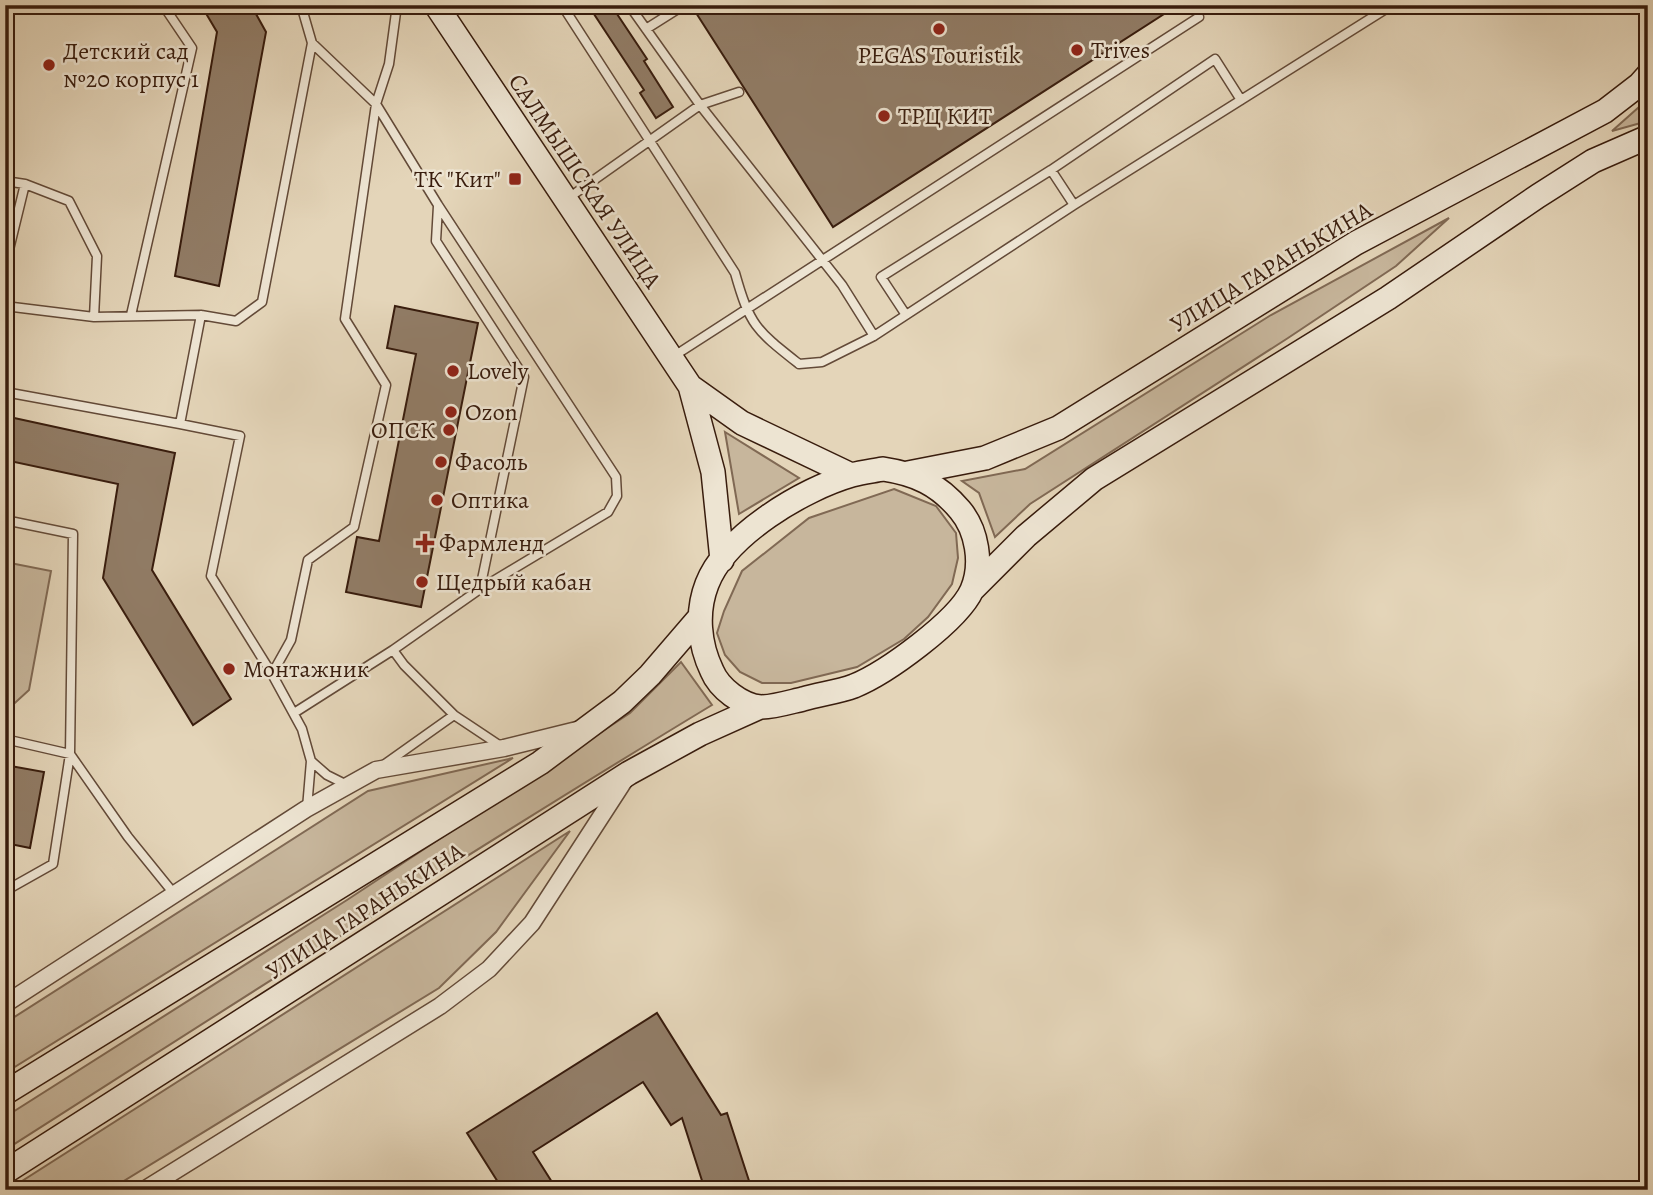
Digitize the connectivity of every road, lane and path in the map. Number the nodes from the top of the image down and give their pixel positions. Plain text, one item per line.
1 (163, 5) edge
2 (301, 5) edge
3 (397, 5) edge
4 (436, 5) edge
5 (562, 5) edge
6 (629, 5) edge
7 (684, 5) edge
8 (1392, 5) edge
9 (1199, 17) dead end
10 (646, 29) junction
11 (312, 43) junction
12 (1648, 75) edge
13 (739, 92) dead end
14 (1241, 100) junction
15 (376, 104) junction
16 (700, 105) junction
17 (1648, 137) edge
18 (648, 141) junction
19 (1051, 170) junction
20 (5, 181) edge
21 (25, 184) junction
22 (564, 200) junction
23 (438, 205) junction
24 (1074, 205) junction
25 (820, 260) junction
26 (5, 267) edge
27 (5, 306) edge
28 (746, 310) junction
29 (201, 314) junction
30 (131, 315) junction
31 (906, 315) junction
32 (94, 317) junction
33 (874, 336) junction
34 (671, 357) junction
35 (690, 386) junction
36 (5, 392) edge
37 (180, 424) junction
38 (908, 473) junction
39 (851, 475) junction
40 (5, 520) edge
41 (722, 559) junction
42 (481, 589) junction
43 (972, 590) junction
44 (699, 618) junction
45 (393, 650) junction
46 (272, 674) junction
47 (760, 707) junction
48 (294, 713) junction
49 (454, 715) junction
50 (593, 726) junction
51 (5, 739) edge
52 (505, 748) junction
53 (70, 754) junction
54 (311, 761) junction
55 (376, 770) junction
56 (629, 773) junction
57 (347, 785) junction
58 (306, 809) junction
59 (5, 891) edge
60 (175, 895) junction
61 (8, 1000) edge
62 (5, 1093) edge
63 (5, 1172) edge
64 (144, 1190) edge

1 - 30 lane
2 - 11 lane
3 - 15 lane
4 - 22 main road, САЛМЫШСКАЯ УЛИЦА
5 - 18 lane
6 - 10 lane
7 - 10 lane
8 - 14 lane
9 - 25 lane
10 - 16 lane
11 - 15 lane
11 - 29 lane
12 - 38 main road, УЛИЦА ГАРАНЬКИНА
13 - 16 lane
14 - 19 lane
14 - 24 lane
15 - 23 lane
15 - 46 lane
16 - 18 lane
16 - 25 lane
17 - 43 main road
18 - 22 lane
18 - 28 lane
19 - 24 lane
19 - 31 lane
20 - 21 lane
21 - 26 lane
21 - 32 lane
22 - 34 main road, САЛМЫШСКАЯ УЛИЦА
23 - 42 lane
23 - 42 lane
24 - 31 lane
25 - 28 lane
25 - 33 lane
27 - 32 lane
28 - 33 lane
28 - 34 lane
29 - 30 lane
29 - 37 lane
30 - 32 lane
31 - 33 lane
34 - 35 main road, САЛМЫШСКАЯ УЛИЦА
35 - 39 main road, САЛМЫШСКАЯ УЛИЦА
35 - 41 main road, САЛМЫШСКАЯ УЛИЦА
36 - 37 lane
37 - 46 lane
38 - 39 main road
38 - 43 main road
39 - 41 main road
40 - 53 lane
41 - 44 main road
42 - 45 lane
43 - 47 main road, УЛИЦА ГАРАНЬКИНА
44 - 47 main road
44 - 50 main road, УЛИЦА ГАРАНЬКИНА
45 - 48 lane
45 - 49 lane
46 - 48 lane
47 - 56 main road, УЛИЦА ГАРАНЬКИНА
48 - 54 lane
49 - 52 lane
49 - 55 lane
50 - 52 street
50 - 62 main road, УЛИЦА ГАРАНЬКИНА
51 - 53 lane
52 - 55 street
53 - 59 lane
53 - 60 lane
54 - 57 lane
54 - 58 lane
55 - 57 street
56 - 63 main road, УЛИЦА ГАРАНЬКИНА
56 - 64 street
57 - 58 street
58 - 60 street
60 - 61 street

